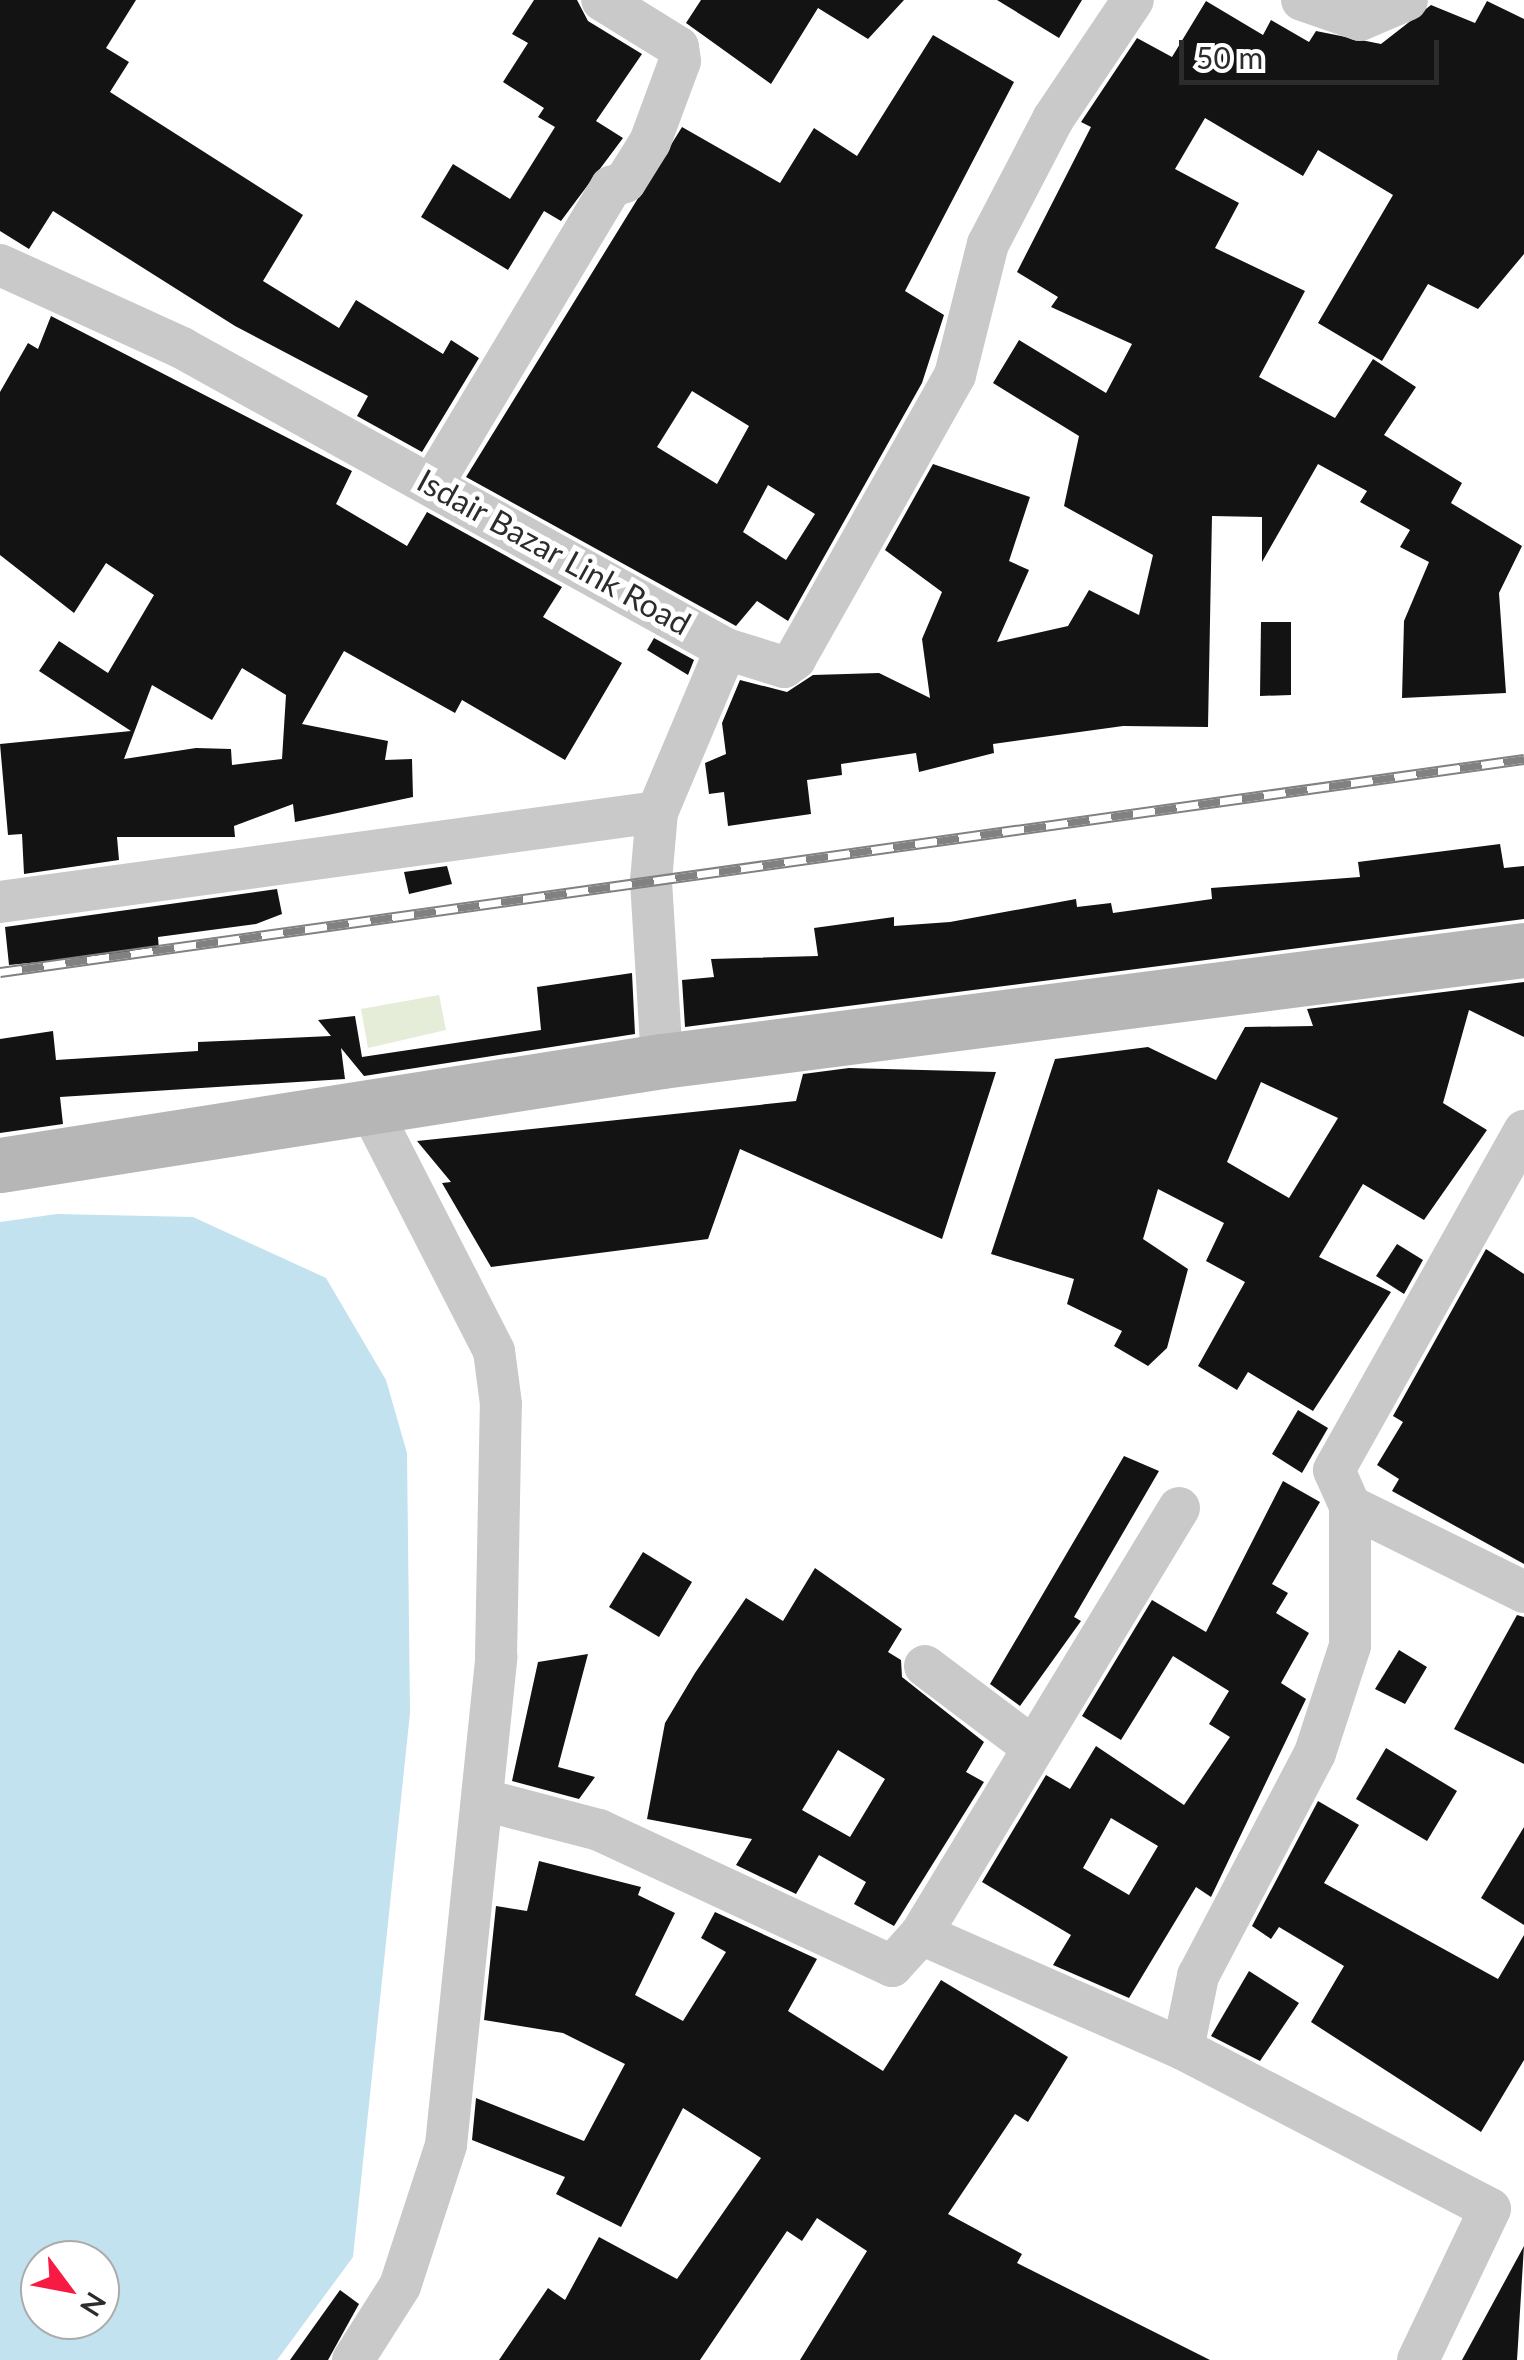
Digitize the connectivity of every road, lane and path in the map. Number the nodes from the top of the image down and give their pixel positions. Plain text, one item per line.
1 (602, 0) edge
2 (1133, 0) edge
3 (1302, 0) edge
4 (1407, 0) edge
5 (0, 265) edge
6 (432, 484) junction
7 (726, 649) junction
8 (657, 812) junction
9 (0, 902) edge
10 (1524, 950) edge
11 (662, 1061) junction
12 (370, 1110) junction
13 (1524, 1131) edge
14 (0, 1166) edge
15 (1350, 1506) junction
16 (1179, 1508) dead end
17 (1524, 1592) edge
18 (925, 1666) dead end
19 (1031, 1746) junction
20 (484, 1800) junction
21 (921, 1934) junction
22 (1183, 2048) junction
23 (352, 2360) edge
24 (1418, 2360) edge

1 - 6 street
2 - 7 street
3 - 4 street
5 - 6 street, Isdair Bazar Link Road
6 - 7 street, Isdair Bazar Link Road
7 - 8 street, Isdair Bazar Link Road
8 - 9 street
8 - 11 street, Isdair Bazar Link Road
10 - 11 street
11 - 12 street
12 - 14 street
12 - 20 street
13 - 15 street
15 - 17 street
15 - 22 street
16 - 19 street
18 - 19 street
19 - 21 street
20 - 21 street
20 - 23 street
21 - 22 street
22 - 24 street

